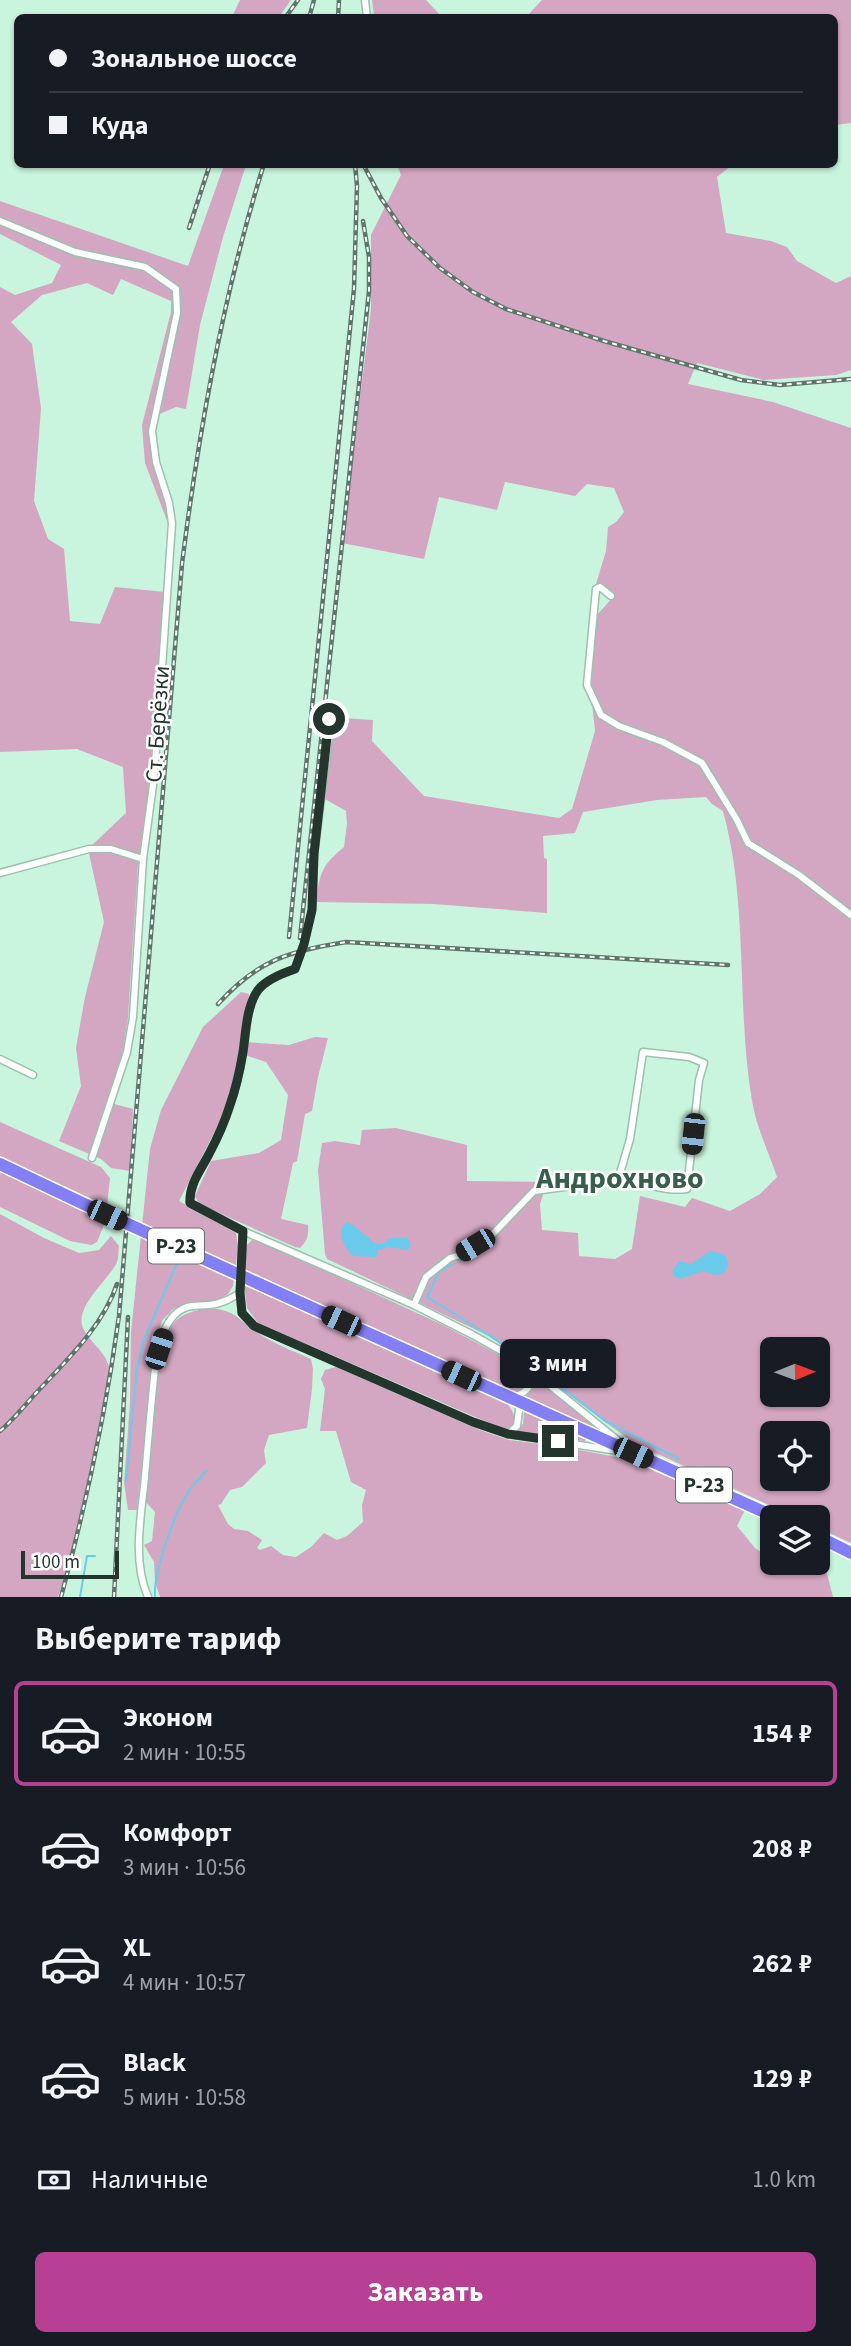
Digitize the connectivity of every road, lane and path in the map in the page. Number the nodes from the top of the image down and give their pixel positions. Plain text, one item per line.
1 (0, 221) edge
2 (611, 596) dead end
3 (333, 704) dead end
4 (143, 859) junction
5 (0, 873) edge
6 (851, 915) edge
7 (0, 1059) edge
8 (33, 1075) dead end
9 (92, 1158) dead end
10 (0, 1164) edge
11 (618, 1180) junction
12 (243, 1231) junction
13 (240, 1293) junction
14 (414, 1305) junction
15 (521, 1362) junction
16 (515, 1400) junction
17 (508, 1434) junction
18 (633, 1453) junction
19 (760, 1510) edge
20 (830, 1542) edge
21 (851, 1552) edge
22 (148, 1597) edge

1 - 4 street, Ст. Берёзки
2 - 6 street
3 - 12 street
4 - 5 street
4 - 9 street, Ст. Берёзки
7 - 8 street
10 - 16 highway, Р-23, bridge
11 - 11 street
11 - 14 street
12 - 13 street
12 - 14 street
13 - 17 street
13 - 22 street
14 - 15 street
15 - 16 street
15 - 18 street
16 - 17 street
16 - 18 highway, Р-23
17 - 18 street
18 - 19 highway, Р-23
20 - 21 highway

